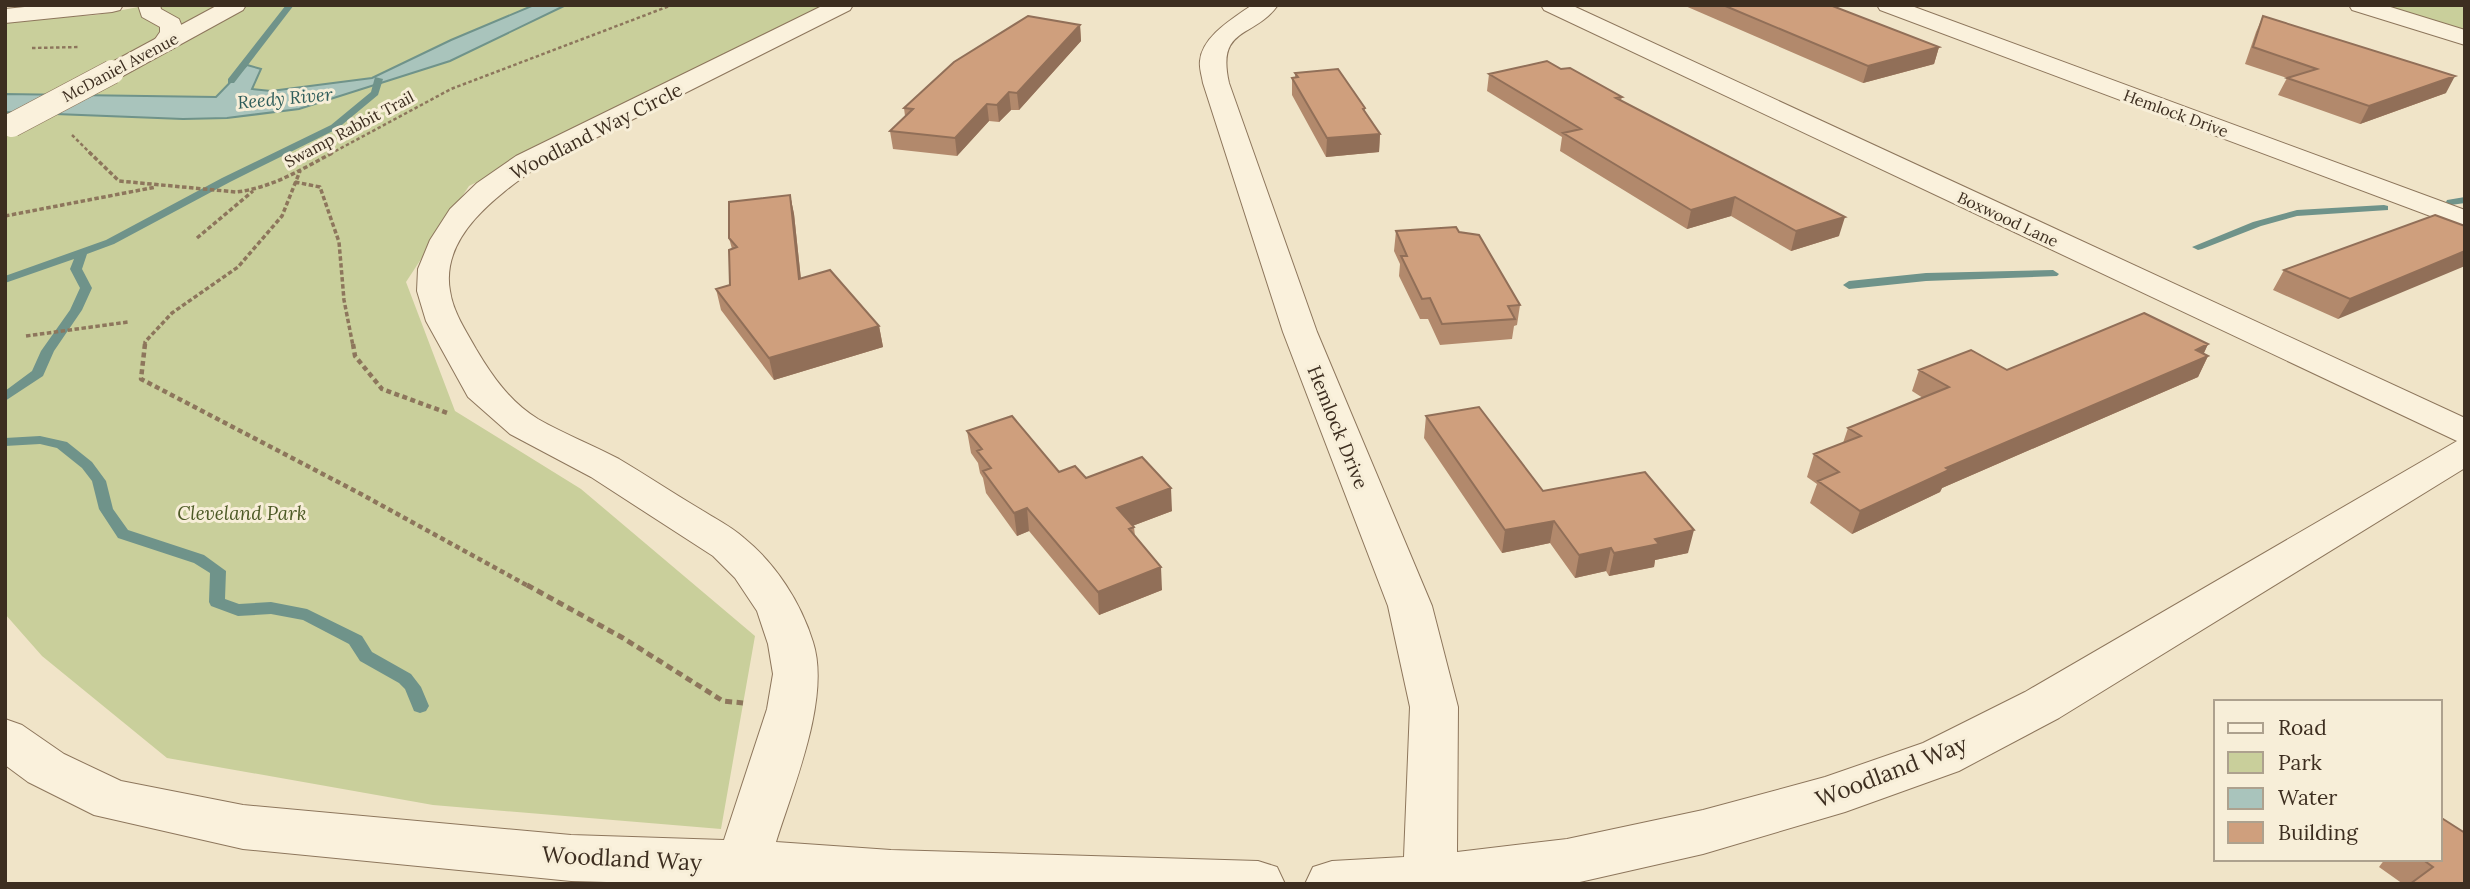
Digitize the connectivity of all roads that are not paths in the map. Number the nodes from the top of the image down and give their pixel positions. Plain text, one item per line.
1 (112, 5) edge
2 (149, 5) edge
3 (235, 5) edge
4 (842, 5) edge
5 (1267, 5) edge
6 (1552, 5) edge
7 (1888, 5) edge
8 (2360, 5) edge
9 (5, 16) edge
10 (2465, 38) edge
11 (163, 45) junction
12 (9, 127) edge
13 (2465, 220) edge
14 (2465, 432) edge
15 (2465, 451) edge
16 (5, 738) edge
17 (741, 873) edge
18 (1431, 881) edge
19 (1258, 884) edge
20 (1332, 884) edge

1 - 9 street
2 - 11 street
3 - 11 street, McDaniel Avenue
4 - 17 street, Woodland Way Circle
5 - 18 street, Hemlock Drive
6 - 14 street, Boxwood Lane
7 - 13 street, Hemlock Drive
8 - 10 street
11 - 12 street, McDaniel Avenue, bridge
15 - 18 street, Woodland Way
16 - 17 street, Woodland Way
17 - 19 street, Woodland Way
18 - 20 street, Woodland Way

